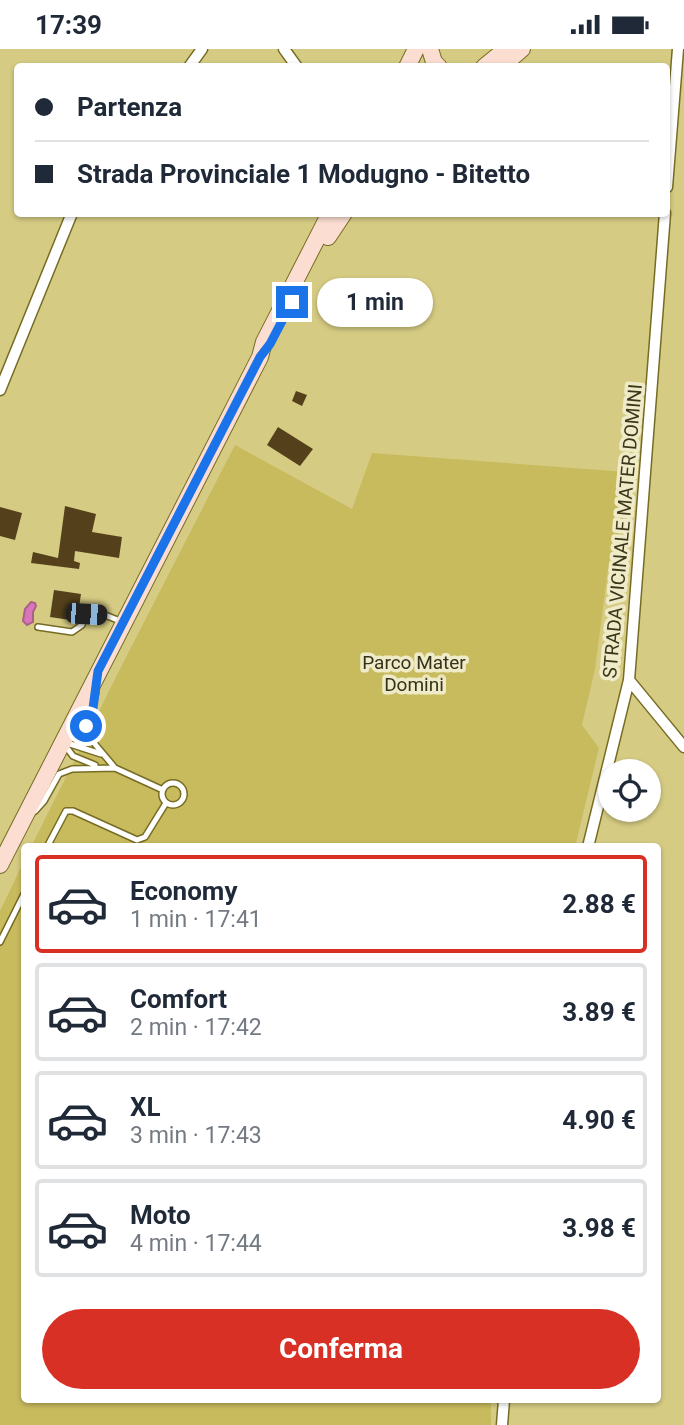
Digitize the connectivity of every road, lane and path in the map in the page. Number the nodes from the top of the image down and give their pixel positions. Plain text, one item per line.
1 (506, 49) edge
2 (522, 49) edge
3 (678, 49) edge
4 (489, 63) edge
5 (505, 63) edge
6 (670, 149) edge
7 (70, 217) edge
8 (665, 217) edge
9 (330, 220) edge
10 (0, 390) edge
11 (123, 622) junction
12 (38, 627) dead end
13 (98, 671) junction
14 (629, 680) junction
15 (62, 742) junction
16 (684, 747) edge
17 (104, 756) junction
18 (100, 767) junction
19 (115, 768) junction
20 (163, 790) junction
21 (166, 803) junction
22 (20, 825) junction
23 (142, 839) junction
24 (49, 843) edge
25 (140, 843) edge
26 (589, 843) edge
27 (0, 865) edge
28 (21, 900) edge
29 (0, 942) edge
30 (504, 1403) edge
31 (502, 1425) edge

1 - 4 main road
2 - 5 main road
3 - 6 street
7 - 10 street
8 - 14 street, STRADA VICINALE MATER DOMINI
9 - 11 main road
11 - 12 lane
11 - 13 main road
13 - 15 main road
13 - 17 lane
14 - 16 street
14 - 26 street, STRADA VICINALE MATER DOMINI
15 - 17 lane
15 - 18 lane
15 - 22 main road
17 - 19 lane
18 - 19 lane
18 - 22 lane
19 - 20 lane
20 - 21 lane
20 - 21 lane
21 - 23 lane
22 - 27 main road
23 - 24 lane
23 - 25 lane
28 - 29 lane
30 - 31 street

